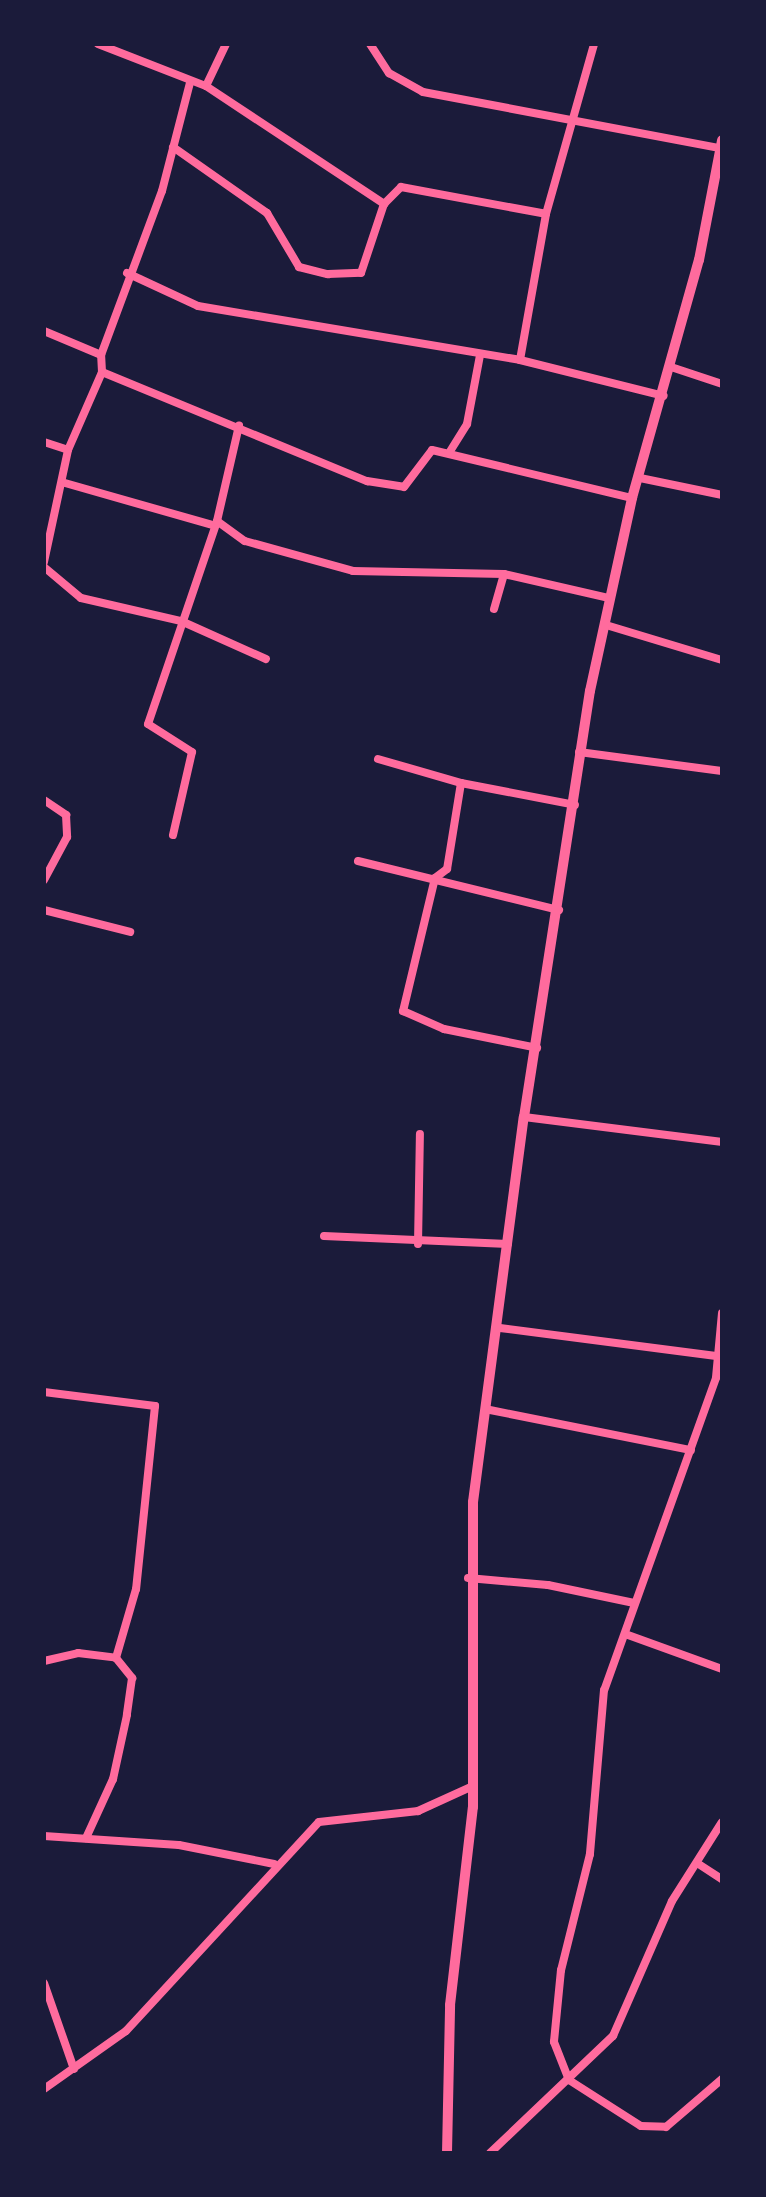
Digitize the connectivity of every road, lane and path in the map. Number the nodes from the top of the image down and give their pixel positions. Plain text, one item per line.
1 (98, 44) edge
2 (226, 44) edge
3 (370, 44) edge
4 (594, 44) edge
5 (190, 83) junction
6 (206, 86) junction
7 (571, 116) junction
8 (721, 144) edge
9 (173, 147) junction
10 (384, 204) junction
11 (546, 214) junction
12 (127, 273) junction
13 (44, 331) edge
14 (101, 355) junction
15 (480, 355) junction
16 (520, 360) junction
17 (671, 367) junction
18 (102, 372) junction
19 (722, 384) edge
20 (664, 396) junction
21 (239, 426) junction
22 (44, 442) edge
23 (68, 450) junction
24 (449, 453) junction
25 (640, 478) junction
26 (65, 483) junction
27 (722, 495) edge
28 (632, 498) junction
29 (214, 523) junction
30 (44, 560) edge
31 (504, 574) junction
32 (609, 598) junction
33 (494, 609) dead end
34 (181, 621) junction
35 (606, 625) junction
36 (266, 659) dead end
37 (722, 660) edge
38 (579, 752) junction
39 (378, 759) dead end
40 (722, 771) edge
41 (461, 783) junction
42 (44, 800) edge
43 (575, 805) junction
44 (173, 835) dead end
45 (358, 861) dead end
46 (435, 878) junction
47 (44, 880) edge
48 (44, 910) edge
49 (560, 910) junction
50 (130, 932) dead end
51 (537, 1048) junction
52 (524, 1117) junction
53 (420, 1134) dead end
54 (722, 1142) edge
55 (324, 1236) dead end
56 (418, 1244) junction
57 (508, 1244) junction
58 (722, 1313) edge
59 (500, 1328) junction
60 (716, 1356) junction
61 (719, 1379) edge
62 (44, 1392) edge
63 (485, 1409) junction
64 (691, 1450) junction
65 (468, 1578) junction
66 (634, 1603) junction
67 (628, 1635) junction
68 (116, 1658) junction
69 (44, 1661) edge
70 (722, 1669) edge
71 (473, 1786) junction
72 (722, 1822) edge
73 (44, 1836) edge
74 (86, 1838) junction
75 (697, 1863) junction
76 (274, 1864) junction
77 (722, 1879) edge
78 (44, 1983) edge
79 (74, 2069) junction
80 (722, 2079) edge
81 (569, 2080) junction
82 (44, 2089) edge
83 (447, 2153) edge
84 (491, 2153) edge

1 - 5 street
2 - 6 street
3 - 7 street
4 - 7 street
5 - 6 street
5 - 9 street
6 - 10 street
7 - 8 street
7 - 11 street
8 - 17 street
9 - 10 street
9 - 12 street
10 - 11 street
11 - 16 street
12 - 14 street
12 - 15 street
13 - 14 street
14 - 18 street
15 - 16 street
15 - 24 street
16 - 20 street
17 - 19 street
17 - 20 street
18 - 21 street
18 - 23 street
20 - 25 street
21 - 24 street
21 - 29 street
22 - 23 street
23 - 26 street
24 - 28 street
25 - 27 street
25 - 28 street
26 - 29 street
26 - 30 street
28 - 32 street
29 - 31 street
29 - 34 street
30 - 34 street
31 - 32 street
31 - 33 street
32 - 35 street
34 - 36 street
34 - 44 street
35 - 37 street
35 - 38 street
38 - 40 street
38 - 43 street
39 - 41 street
41 - 43 street
41 - 46 street
42 - 47 street
43 - 49 street
45 - 46 street
46 - 49 street
46 - 51 street
48 - 50 street
49 - 51 street
51 - 52 street
52 - 54 street
52 - 57 street
53 - 56 street
55 - 56 street
56 - 57 street
57 - 59 street
58 - 60 street
59 - 60 street
59 - 63 street
60 - 61 street
61 - 64 street
62 - 68 street
63 - 64 street
63 - 65 street
64 - 66 street
65 - 66 street
65 - 71 street
66 - 67 street
67 - 70 street
67 - 81 street
68 - 69 street
68 - 74 street
71 - 76 street
71 - 83 street
72 - 75 street
73 - 74 street
74 - 76 street
75 - 77 street
75 - 81 street
76 - 79 street
78 - 79 street
79 - 82 street
80 - 81 street
81 - 84 street

